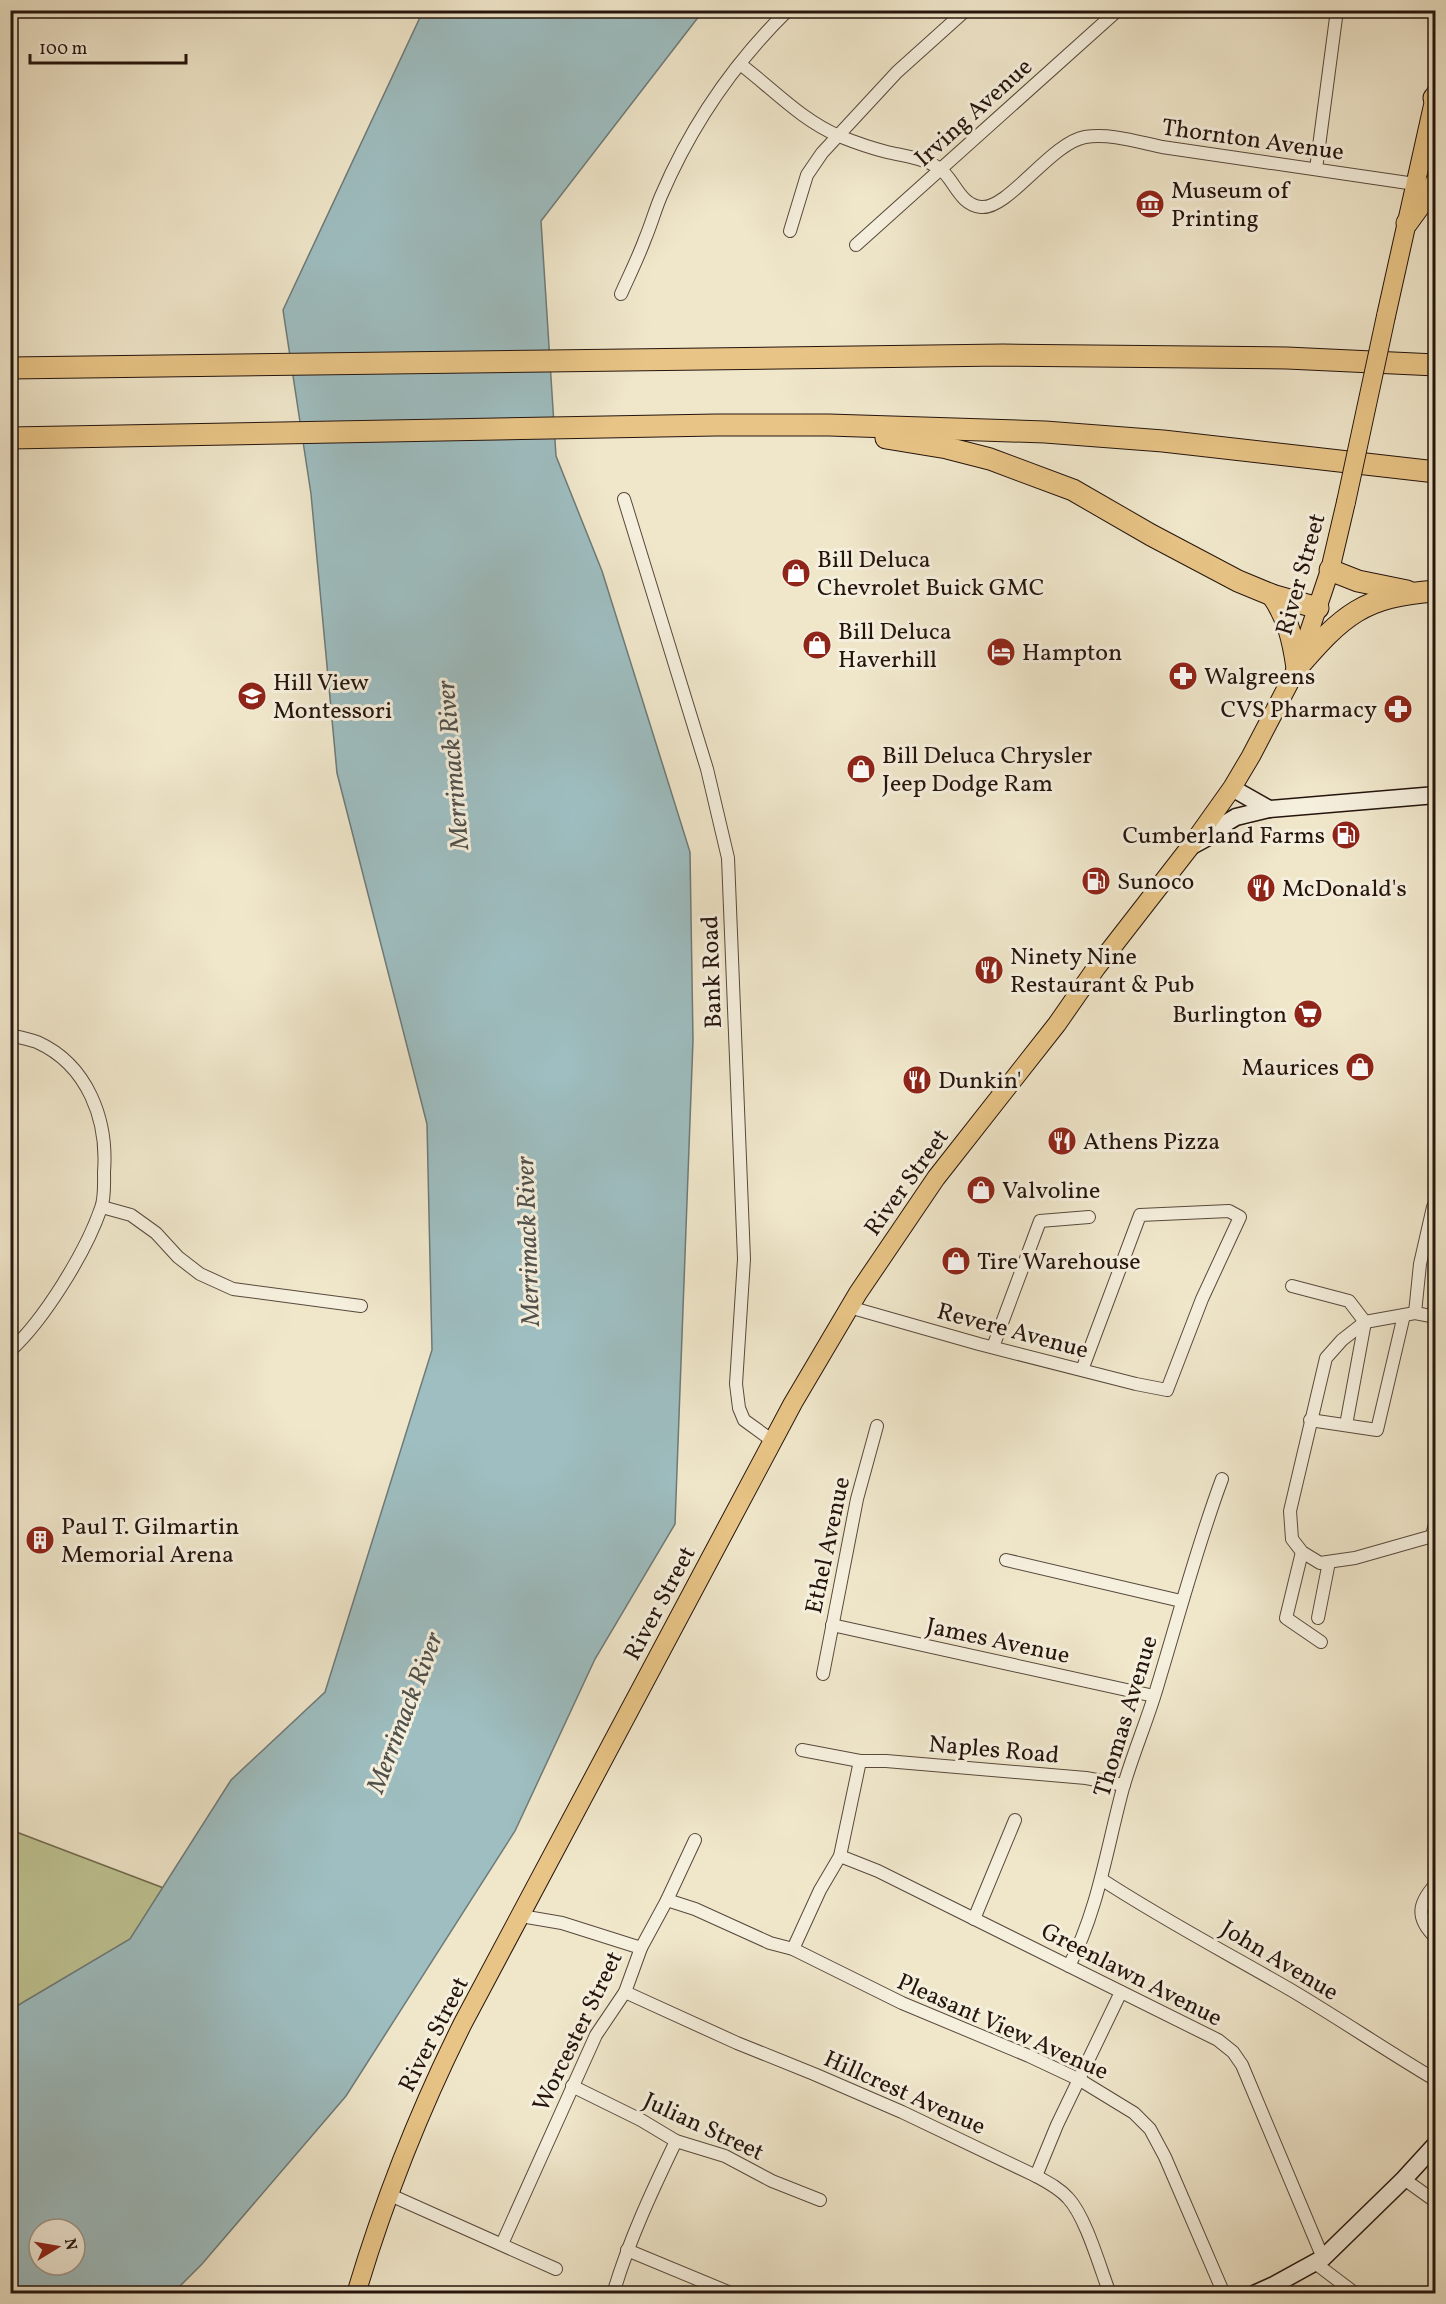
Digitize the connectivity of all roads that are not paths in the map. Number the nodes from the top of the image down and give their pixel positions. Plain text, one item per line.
1 (788, 10) edge
2 (966, 10) edge
3 (1118, 10) edge
4 (1337, 10) edge
5 (740, 64) junction
6 (1435, 96) edge
7 (839, 136) junction
8 (941, 169) junction
9 (1316, 169) junction
10 (1425, 183) edge
11 (1407, 223) joint
12 (790, 231) dead end
13 (856, 245) dead end
14 (621, 294) dead end
15 (1434, 364) edge
16 (10, 368) edge
17 (829, 425) junction
18 (10, 438) edge
19 (1436, 472) edge
20 (624, 499) dead end
21 (1330, 570) junction
22 (1425, 591) edge
23 (1272, 595) junction
24 (1318, 608) junction
25 (1298, 668) junction
26 (1232, 788) junction
27 (1436, 795) edge
28 (1269, 808) junction
29 (1190, 847) junction
30 (10, 1035) edge
31 (102, 1206) junction
32 (1433, 1207) dead end
33 (1089, 1217) dead end
34 (1292, 1286) dead end
35 (361, 1306) dead end
36 (849, 1307) junction
37 (1410, 1314) junction
38 (1436, 1317) edge
39 (1365, 1322) junction
40 (993, 1347) junction
41 (10, 1351) edge
42 (1082, 1370) junction
43 (1310, 1420) junction
44 (1346, 1425) junction
45 (877, 1426) dead end
46 (773, 1441) junction
47 (1221, 1479) dead end
48 (1436, 1520) edge
49 (1434, 1535) edge
50 (1302, 1552) junction
51 (1006, 1560) dead end
52 (1329, 1562) junction
53 (1181, 1601) junction
54 (1318, 1618) dead end
55 (832, 1625) junction
56 (1321, 1642) dead end
57 (823, 1674) dead end
58 (1154, 1696) junction
59 (802, 1750) dead end
60 (860, 1761) junction
61 (1124, 1785) junction
62 (1015, 1820) dead end
63 (695, 1839) dead end
64 (840, 1856) junction
65 (1101, 1879) junction
66 (1436, 1884) edge
67 (667, 1900) junction
68 (521, 1916) junction
69 (974, 1920) junction
70 (1436, 1938) edge
71 (641, 1947) junction
72 (793, 1949) junction
73 (1069, 1966) junction
74 (625, 1992) junction
75 (1121, 1992) junction
76 (1080, 2080) junction
77 (1436, 2080) edge
78 (572, 2086) junction
79 (676, 2141) junction
80 (1436, 2144) edge
81 (1036, 2176) junction
82 (1404, 2179) junction
83 (388, 2194) junction
84 (820, 2200) dead end
85 (1436, 2202) edge
86 (502, 2244) junction
87 (627, 2250) junction
88 (1319, 2260) junction
89 (556, 2269) dead end
90 (356, 2294) edge
91 (613, 2294) edge
92 (733, 2294) edge
93 (1110, 2294) edge
94 (1224, 2294) edge
95 (1254, 2294) edge
96 (1356, 2294) edge

1 - 5 street
2 - 7 street
3 - 8 street, Irving Avenue
4 - 9 street
5 - 7 street
5 - 14 street
6 - 10 main road
7 - 8 street
7 - 12 street
8 - 9 street, Thornton Avenue
8 - 13 street, Irving Avenue
9 - 10 street, Thornton Avenue
10 - 11 highway
11 - 21 main road, River Street, bridge
15 - 16 highway
17 - 18 highway
17 - 19 highway
17 - 23 highway
20 - 46 street, Bank Road
21 - 22 highway
21 - 24 main road, River Street
22 - 25 highway
23 - 24 highway
23 - 25 highway
24 - 25 main road, River Street
25 - 26 main road, River Street
26 - 28 main road
26 - 29 main road, River Street
27 - 28 main road
28 - 29 main road
29 - 36 main road, River Street
30 - 31 street
31 - 35 street
31 - 41 street
32 - 37 street
33 - 40 street
34 - 39 street
36 - 40 street, Revere Avenue
36 - 46 main road, River Street
37 - 38 street
37 - 39 street
37 - 44 street
39 - 43 street
39 - 44 street
40 - 42 street, Revere Avenue
42 - 42 street, Revere Avenue
43 - 44 street
43 - 50 street
45 - 55 street, Ethel Avenue
46 - 68 main road, River Street
47 - 53 street, Thomas Avenue
48 - 49 street
49 - 52 street
50 - 52 street
50 - 56 street
51 - 53 street
52 - 54 street
53 - 58 street, Thomas Avenue
55 - 57 street, Ethel Avenue
55 - 58 street, James Avenue
58 - 61 street, Thomas Avenue
59 - 60 street, Naples Road
60 - 61 street, Naples Road
60 - 64 street
61 - 65 street, Thomas Avenue
62 - 69 street
63 - 67 street, Worcester Street
64 - 69 street, Greenlawn Avenue
64 - 72 street
65 - 73 street, Thomas Avenue
65 - 77 street, John Avenue
66 - 70 street
67 - 71 street, Worcester Street
67 - 72 street, Pleasant View Avenue
68 - 71 street
68 - 83 main road, River Street
69 - 73 street, Greenlawn Avenue
71 - 74 street, Worcester Street
72 - 76 street, Pleasant View Avenue
73 - 75 street, Greenlawn Avenue
74 - 78 street, Worcester Street
74 - 81 street, Hillcrest Avenue
75 - 76 street
75 - 88 street, Greenlawn Avenue
76 - 81 street
76 - 94 street, Pleasant View Avenue
78 - 79 street, Julian Street
78 - 86 street, Worcester Street
79 - 84 street, Julian Street
79 - 87 street
80 - 82 main road
81 - 93 street, Hillcrest Avenue
82 - 85 street
82 - 88 main road
83 - 86 street
83 - 90 main road, River Street
86 - 89 street
87 - 91 street
87 - 92 street
88 - 95 main road
88 - 96 street

